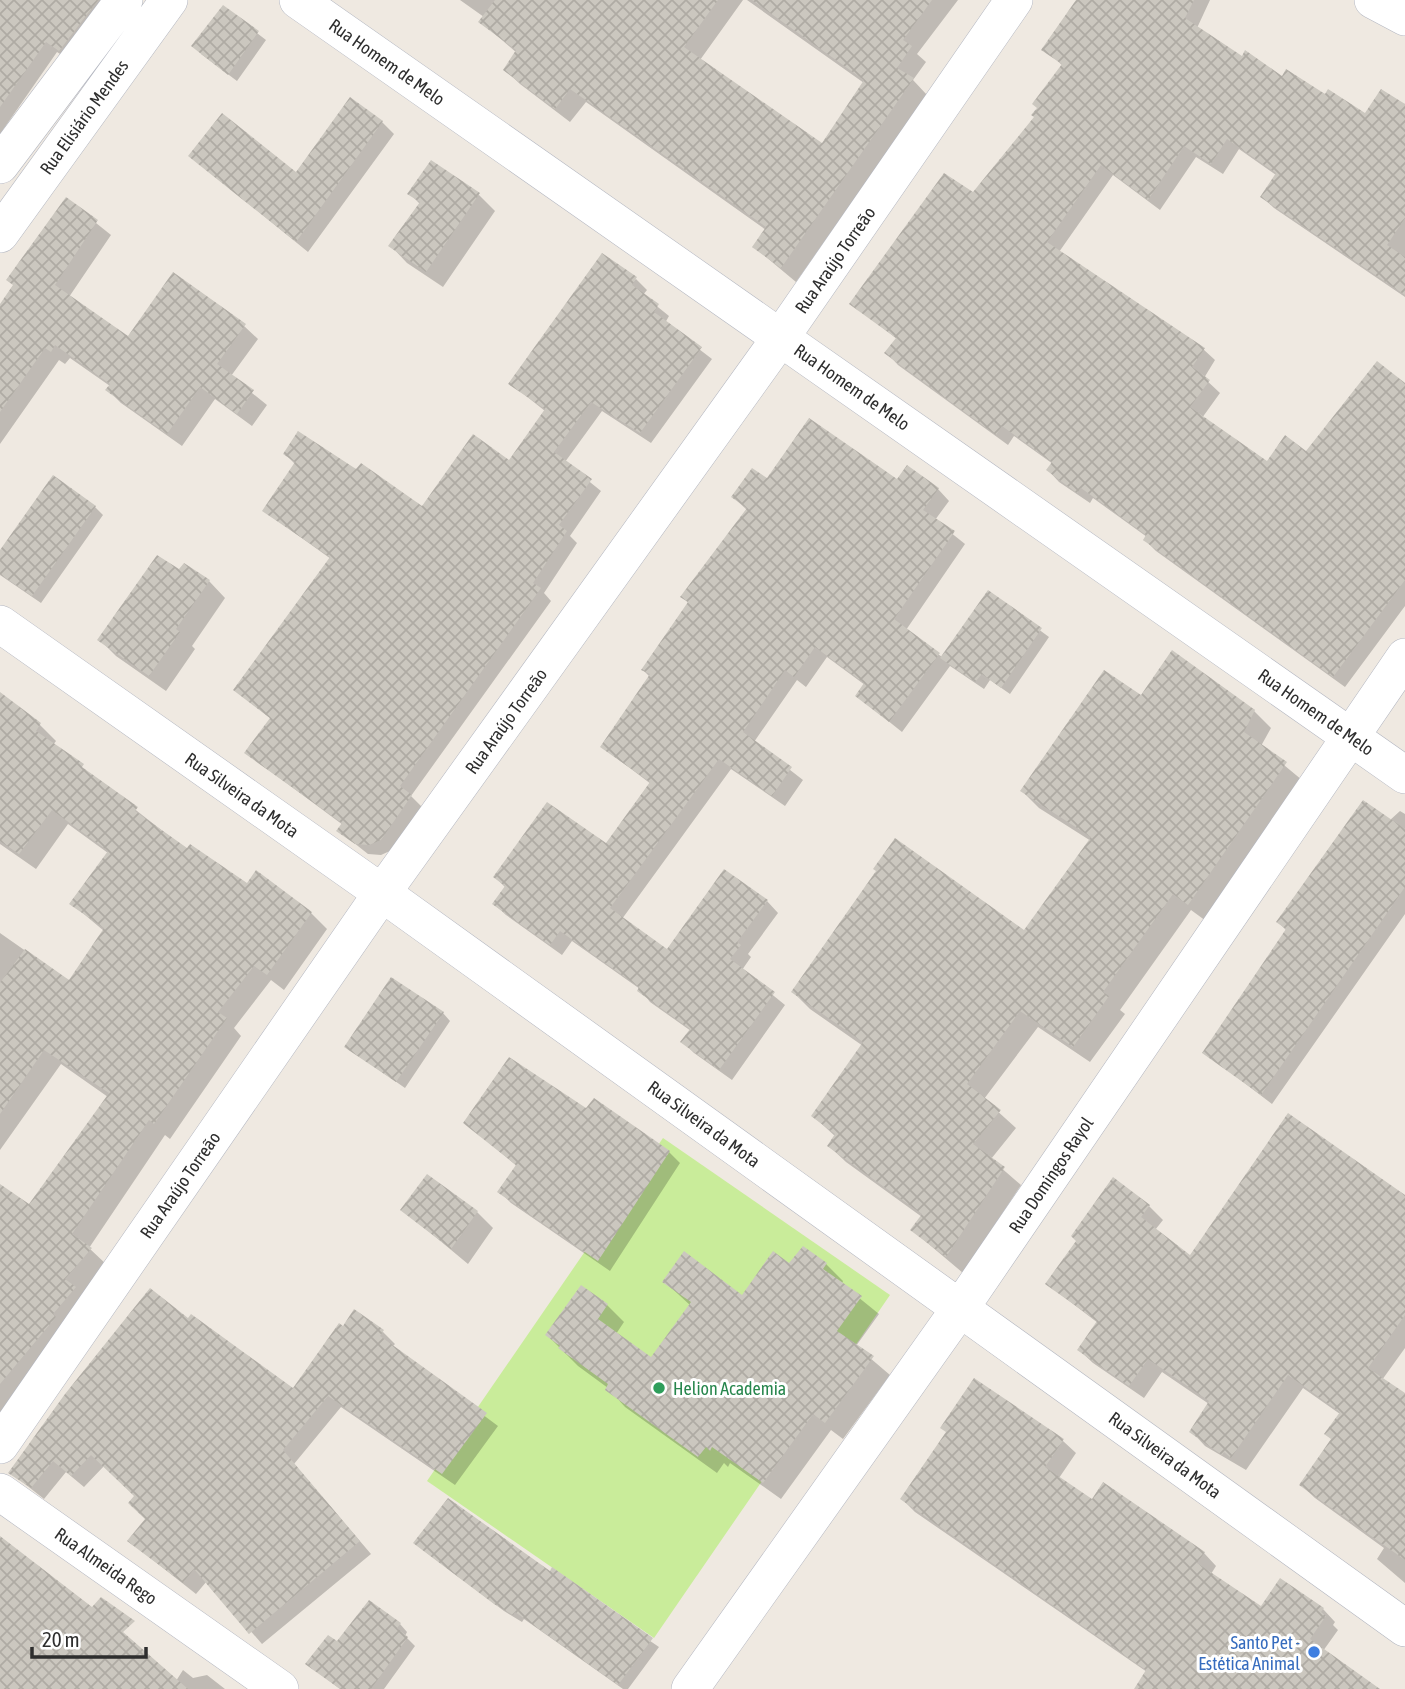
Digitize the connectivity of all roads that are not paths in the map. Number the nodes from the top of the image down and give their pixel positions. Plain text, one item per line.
1 (124, 0) edge
2 (169, 0) edge
3 (298, 0) edge
4 (1014, 0) edge
5 (1373, 0) edge
6 (1405, 17) edge
7 (0, 165) edge
8 (12, 190) edge
9 (0, 234) edge
10 (781, 338) junction
11 (0, 624) edge
12 (1405, 657) edge
13 (1350, 736) junction
14 (1405, 775) edge
15 (382, 893) junction
16 (961, 1307) junction
17 (0, 1445) edge
18 (0, 1492) edge
19 (1405, 1628) edge
20 (280, 1689) edge
21 (690, 1689) edge

1 - 7 street
2 - 8 street, Rua Elisiário Mendes
3 - 10 street, Rua Homem de Melo
4 - 10 street, Rua Araújo Torreão
5 - 6 street
8 - 9 street, Rua Elisiário Mendes
10 - 13 street, Rua Homem de Melo
10 - 15 street, Rua Araújo Torreão
11 - 15 street, Rua Silveira da Mota
12 - 13 street, Rua Domingos Rayol
13 - 14 street, Rua Homem de Melo
13 - 16 street, Rua Domingos Rayol
15 - 16 street, Rua Silveira da Mota
15 - 17 street, Rua Araújo Torreão
16 - 19 street, Rua Silveira da Mota
16 - 21 street, Rua Domingos Rayol
18 - 20 street, Rua Almeida Rego

